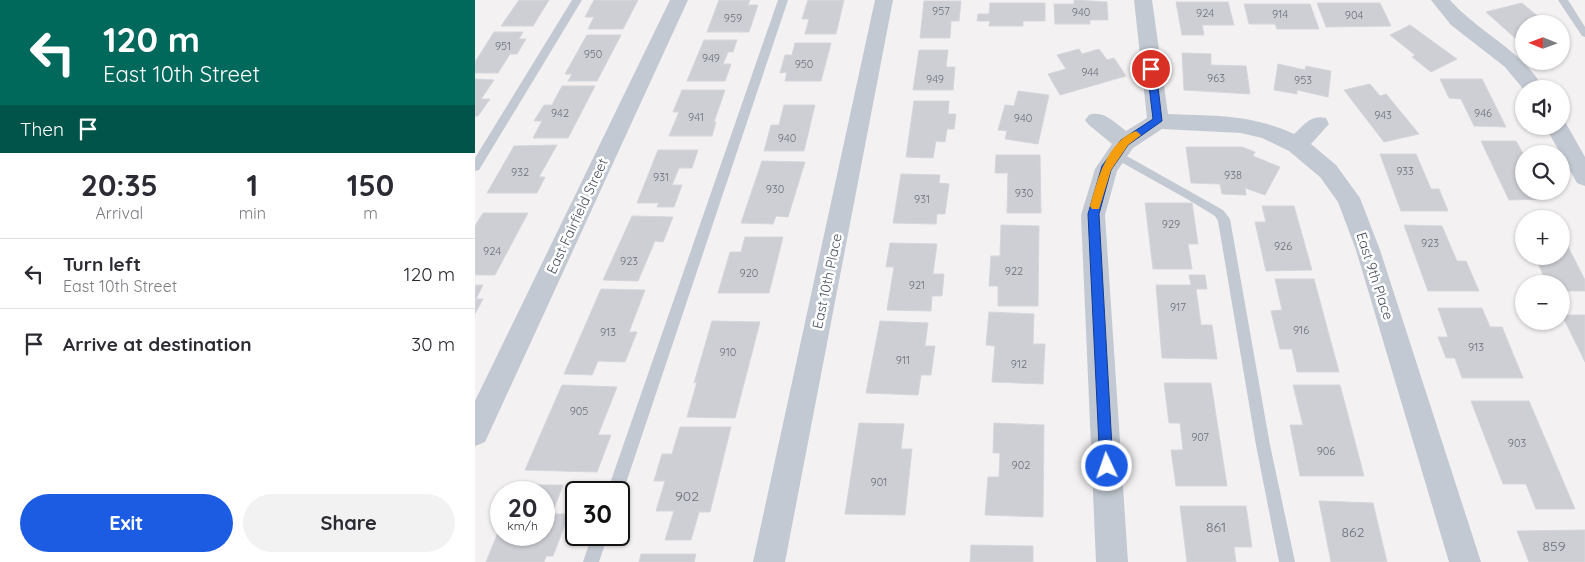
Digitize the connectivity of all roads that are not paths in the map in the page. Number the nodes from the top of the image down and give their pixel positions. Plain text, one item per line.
1 (577, 0) edge
2 (679, 0) edge
3 (783, 0) edge
4 (884, 0) edge
5 (1143, 0) edge
6 (1440, 0) edge
7 (1563, 0) edge
8 (1585, 34) edge
9 (1527, 80) edge
10 (1096, 120) dead end
11 (1157, 121) junction
12 (1318, 124) dead end
13 (1561, 135) edge
14 (1297, 145) junction
15 (1121, 148) junction
16 (475, 167) edge
17 (1585, 177) edge
18 (475, 432) edge
19 (619, 481) edge
20 (596, 546) edge
21 (591, 562) edge
22 (769, 562) edge
23 (1112, 562) edge
24 (1287, 562) edge
25 (1465, 562) edge

1 - 16 lane
2 - 18 street, East Fairfield Street
3 - 19 lane
4 - 22 street, East 10th Place
5 - 11 street
6 - 9 street
7 - 8 lane
10 - 15 street
11 - 14 street, East 9th Place
11 - 15 street
12 - 14 street
13 - 17 street
14 - 25 street, East 9th Place
15 - 23 street
15 - 24 lane
20 - 21 lane

